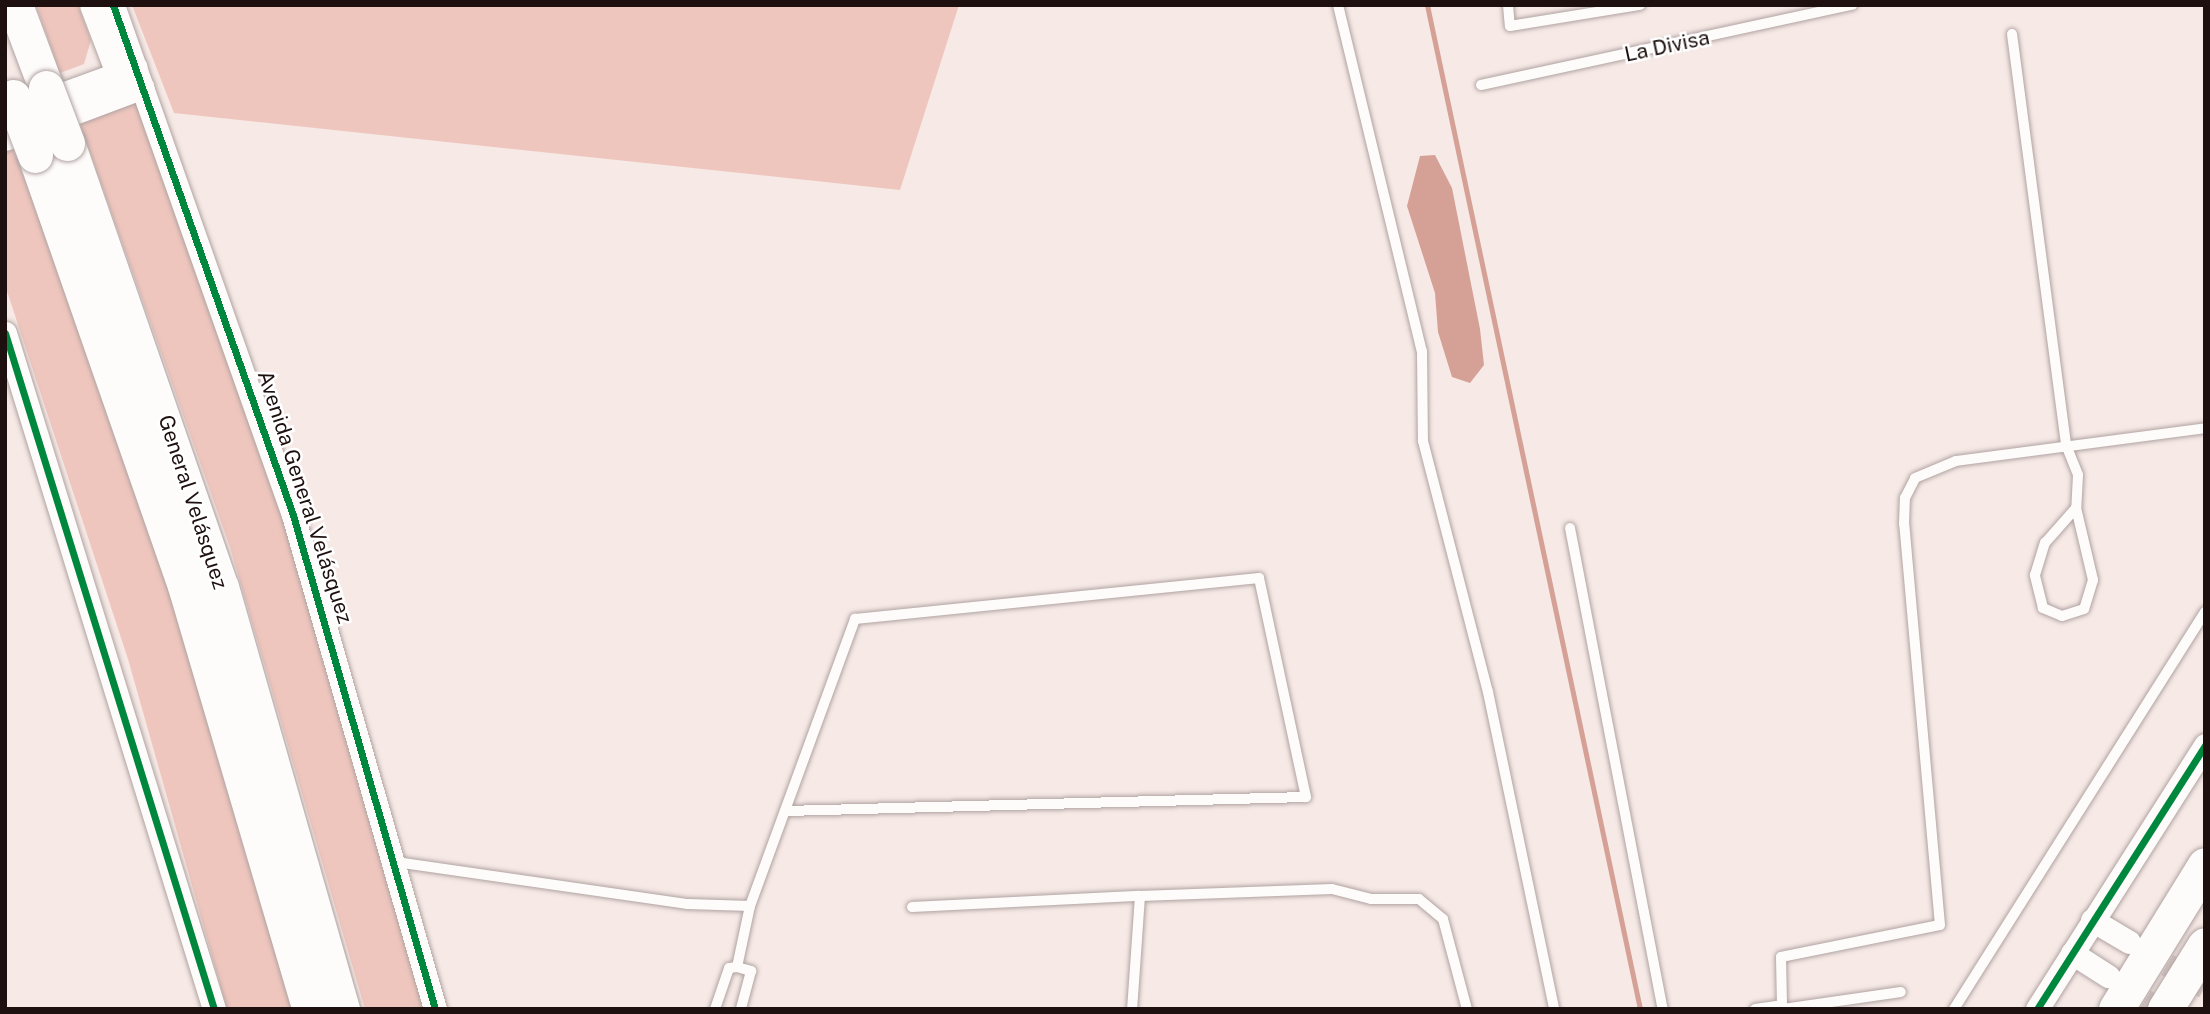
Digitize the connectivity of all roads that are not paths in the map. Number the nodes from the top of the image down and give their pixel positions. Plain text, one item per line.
1 (15, 5) edge
2 (91, 5) edge
3 (113, 5) edge
4 (1338, 5) edge
5 (1508, 5) edge
6 (1640, 5) edge
7 (1852, 5) edge
8 (2012, 34) dead end
9 (132, 76) junction
10 (1481, 85) dead end
11 (8, 96) edge
12 (5, 139) edge
13 (51, 149) junction
14 (5, 333) edge
15 (2205, 428) edge
16 (2066, 445) junction
17 (2076, 508) junction
18 (1570, 528) dead end
19 (2205, 612) edge
20 (2205, 746) edge
21 (785, 811) junction
22 (396, 862) junction
23 (2205, 866) edge
24 (1140, 896) junction
25 (750, 906) junction
26 (912, 907) dead end
27 (2092, 920) junction
28 (2129, 942) tunnel mouth
29 (2205, 945) edge
30 (2071, 953) junction
31 (737, 967) junction
32 (1901, 992) dead end
33 (2112, 992) edge
34 (1783, 1007) edge
35 (214, 1009) edge
36 (310, 1009) edge
37 (342, 1009) edge
38 (435, 1009) edge
39 (715, 1009) edge
40 (741, 1009) edge
41 (1132, 1009) edge
42 (1467, 1009) edge
43 (1554, 1009) edge
44 (1663, 1009) edge
45 (1755, 1009) edge
46 (1954, 1009) edge
47 (2037, 1009) edge
48 (2165, 1009) edge

1 - 13 highway, General Velásquez, bridge
2 - 9 street, Avenida General Velásquez
3 - 9 street, Avenida General Velásquez
4 - 43 lane
5 - 6 lane
7 - 10 lane, La Divisa
8 - 16 lane
9 - 11 street
9 - 12 street
9 - 22 street, Avenida General Velásquez
11 - 13 highway, General Velásquez, bridge
13 - 36 highway, General Velásquez
13 - 37 highway, General Velásquez
14 - 35 street
15 - 16 lane
16 - 17 lane
16 - 34 lane
17 - 17 lane
18 - 44 lane
19 - 46 lane
20 - 27 street
21 - 21 lane
21 - 25 lane
22 - 25 lane
22 - 38 street, Avenida General Velásquez
23 - 33 highway
24 - 26 lane
24 - 41 lane
24 - 42 lane
25 - 31 lane
27 - 28 street
27 - 30 street
29 - 48 highway
30 - 33 street
30 - 47 street
31 - 39 lane
31 - 40 lane
32 - 34 lane
34 - 45 lane

